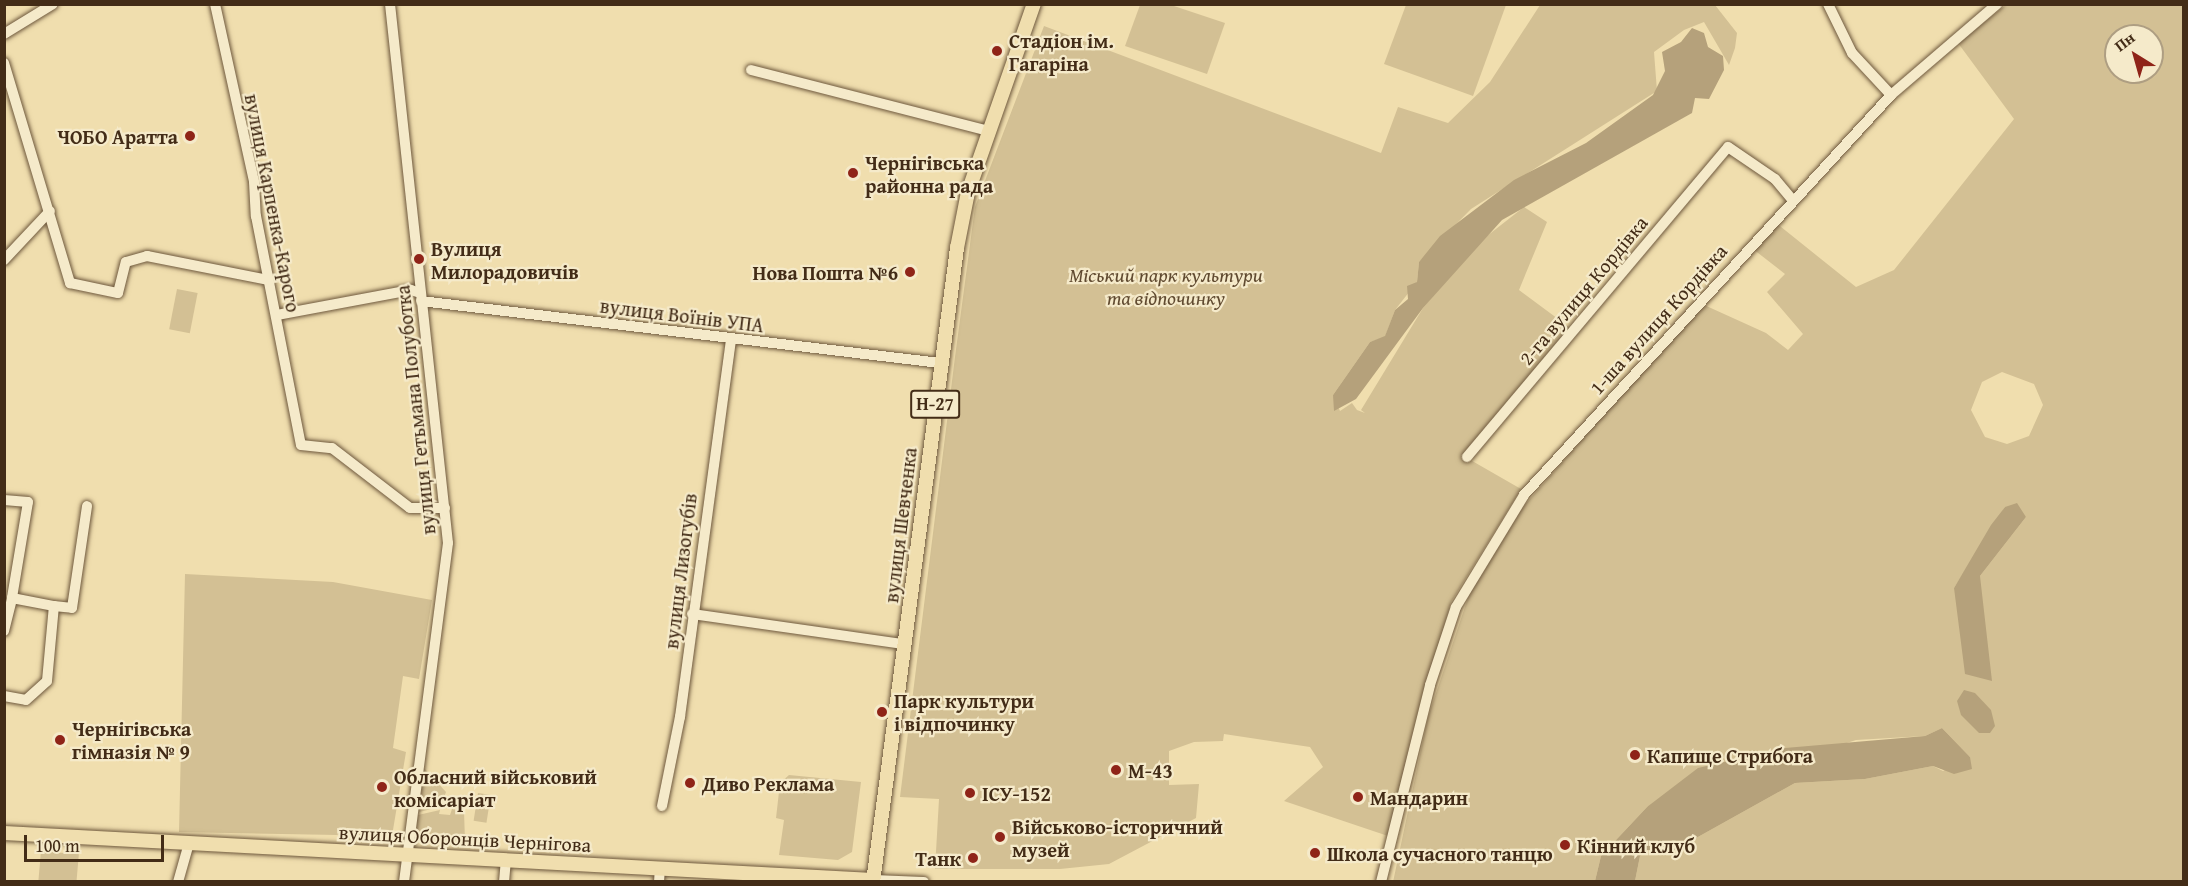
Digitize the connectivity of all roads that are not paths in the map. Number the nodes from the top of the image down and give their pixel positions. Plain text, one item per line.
1 (53, 4) edge
2 (215, 4) edge
3 (390, 4) edge
4 (1034, 4) edge
5 (1828, 4) edge
6 (1997, 4) edge
7 (4, 34) edge
8 (4, 63) edge
9 (751, 70) dead end
10 (1892, 95) junction
11 (988, 131) junction
12 (1792, 199) junction
13 (50, 211) junction
14 (4, 260) edge
15 (268, 280) junction
16 (420, 297) junction
17 (277, 315) junction
18 (731, 339) junction
19 (940, 363) junction
20 (1467, 457) dead end
21 (4, 500) edge
22 (87, 506) dead end
23 (445, 508) junction
24 (12, 598) junction
25 (54, 606) junction
26 (692, 614) junction
27 (4, 631) edge
28 (904, 644) junction
29 (4, 696) edge
30 (662, 806) dead end
31 (4, 833) edge
32 (189, 843) junction
33 (404, 855) junction
34 (506, 861) junction
35 (660, 875) edge
36 (873, 881) edge
37 (178, 882) edge
38 (404, 882) edge
39 (504, 882) edge
40 (924, 882) edge
41 (1381, 882) edge

1 - 7 street
2 - 15 street, вулиця Карпенка-Карого
3 - 16 street, вулиця Гетьмана Полуботка
4 - 11 main road, вулиця Шевченка / Н-27
5 - 10 street
6 - 10 street, 1-ша вулиця Кордівка
8 - 13 street
9 - 11 street
10 - 12 street, 1-ша вулиця Кордівка
11 - 19 main road, вулиця Шевченка / Н-27
12 - 20 street, 2-га вулиця Кордівка
12 - 41 street, 1-ша вулиця Кордівка
13 - 14 street
13 - 15 street
15 - 17 street, вулиця Карпенка-Карого
16 - 17 street, вулиця Воїнів УПА
16 - 18 street, вулиця Воїнів УПА
16 - 23 street, вулиця Гетьмана Полуботка
17 - 23 street, вулиця Карпенка-Карого
18 - 19 street, вулиця Воїнів УПА
18 - 26 street, вулиця Лизогубів
19 - 28 main road, вулиця Шевченка / Н-27
21 - 24 street
22 - 25 street
23 - 33 street, вулиця Гетьмана Полуботка
24 - 25 street
24 - 27 street
25 - 29 street
26 - 28 street
26 - 30 street, вулиця Лизогубів
28 - 36 main road, вулиця Шевченка / Н-27
31 - 32 main road, вулиця Оборонців Чернігова
32 - 33 main road, вулиця Оборонців Чернігова
32 - 37 street
33 - 34 main road, вулиця Оборонців Чернігова
33 - 38 street, вулиця Гетьмана Полуботка
34 - 35 main road, вулиця Оборонців Чернігова
34 - 39 street
35 - 36 main road, вулиця Оборонців Чернігова
36 - 40 street, вулиця Оборонців Чернігова

